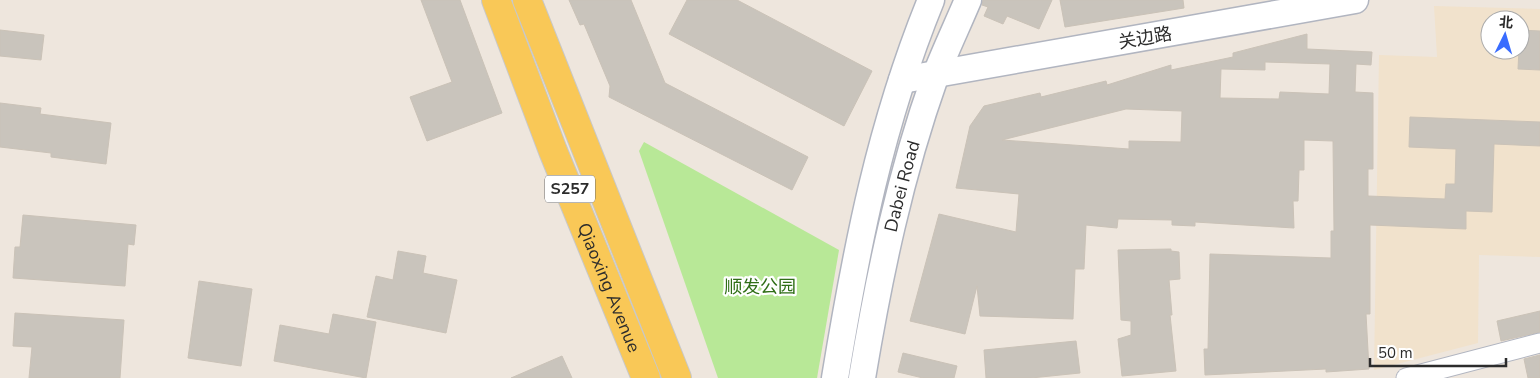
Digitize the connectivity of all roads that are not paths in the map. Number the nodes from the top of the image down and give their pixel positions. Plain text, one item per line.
1 (496, 0) edge
2 (527, 0) edge
3 (931, 0) edge
4 (968, 0) edge
5 (1355, 0) edge
6 (936, 76) junction
7 (902, 80) junction
8 (1540, 343) edge
9 (646, 378) edge
10 (677, 378) edge
11 (835, 378) edge
12 (862, 378) edge
13 (1406, 378) edge

1 - 9 main road, Qiaoxing Avenue / S257
2 - 10 main road, Qiaoxing Avenue / S257
3 - 7 main road, Dabei Road
4 - 6 main road, Dabei Road
5 - 6 main road, 关边路
6 - 7 main road, 关边路
6 - 12 main road, Dabei Road
7 - 11 main road, Dabei Road
8 - 13 street

